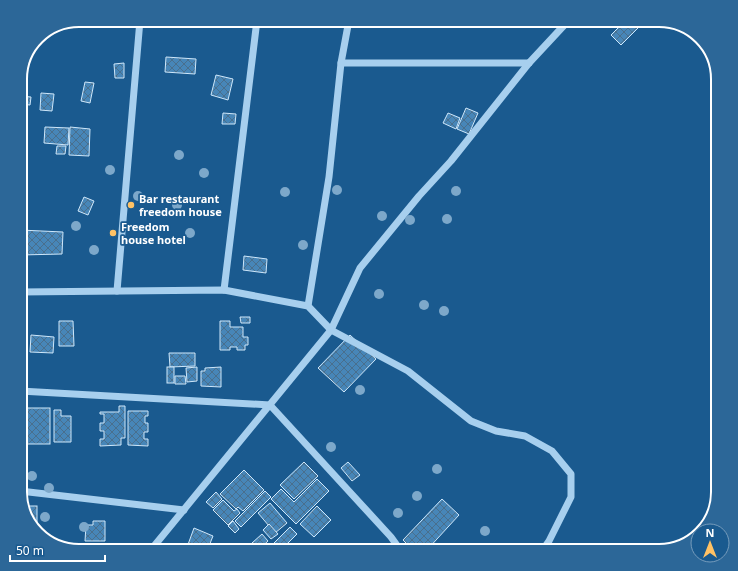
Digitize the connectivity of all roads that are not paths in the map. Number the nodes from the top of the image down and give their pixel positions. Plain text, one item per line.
1 (139, 27) edge
2 (256, 27) edge
3 (348, 27) edge
4 (562, 27) edge
5 (529, 63) junction
6 (341, 64) junction
7 (117, 290) junction
8 (224, 290) junction
9 (27, 292) edge
10 (308, 306) junction
11 (331, 330) junction
12 (27, 391) edge
13 (270, 405) junction
14 (27, 492) edge
15 (184, 510) junction
16 (156, 544) edge
17 (395, 544) edge
18 (548, 544) edge

1 - 7 street
2 - 8 street
3 - 6 street
4 - 5 street
5 - 6 street
5 - 11 street
6 - 10 street
7 - 8 street
7 - 9 street
8 - 10 street
10 - 11 street
11 - 13 street
11 - 18 street
12 - 13 street
13 - 15 street
13 - 17 street
14 - 15 street
15 - 16 street

